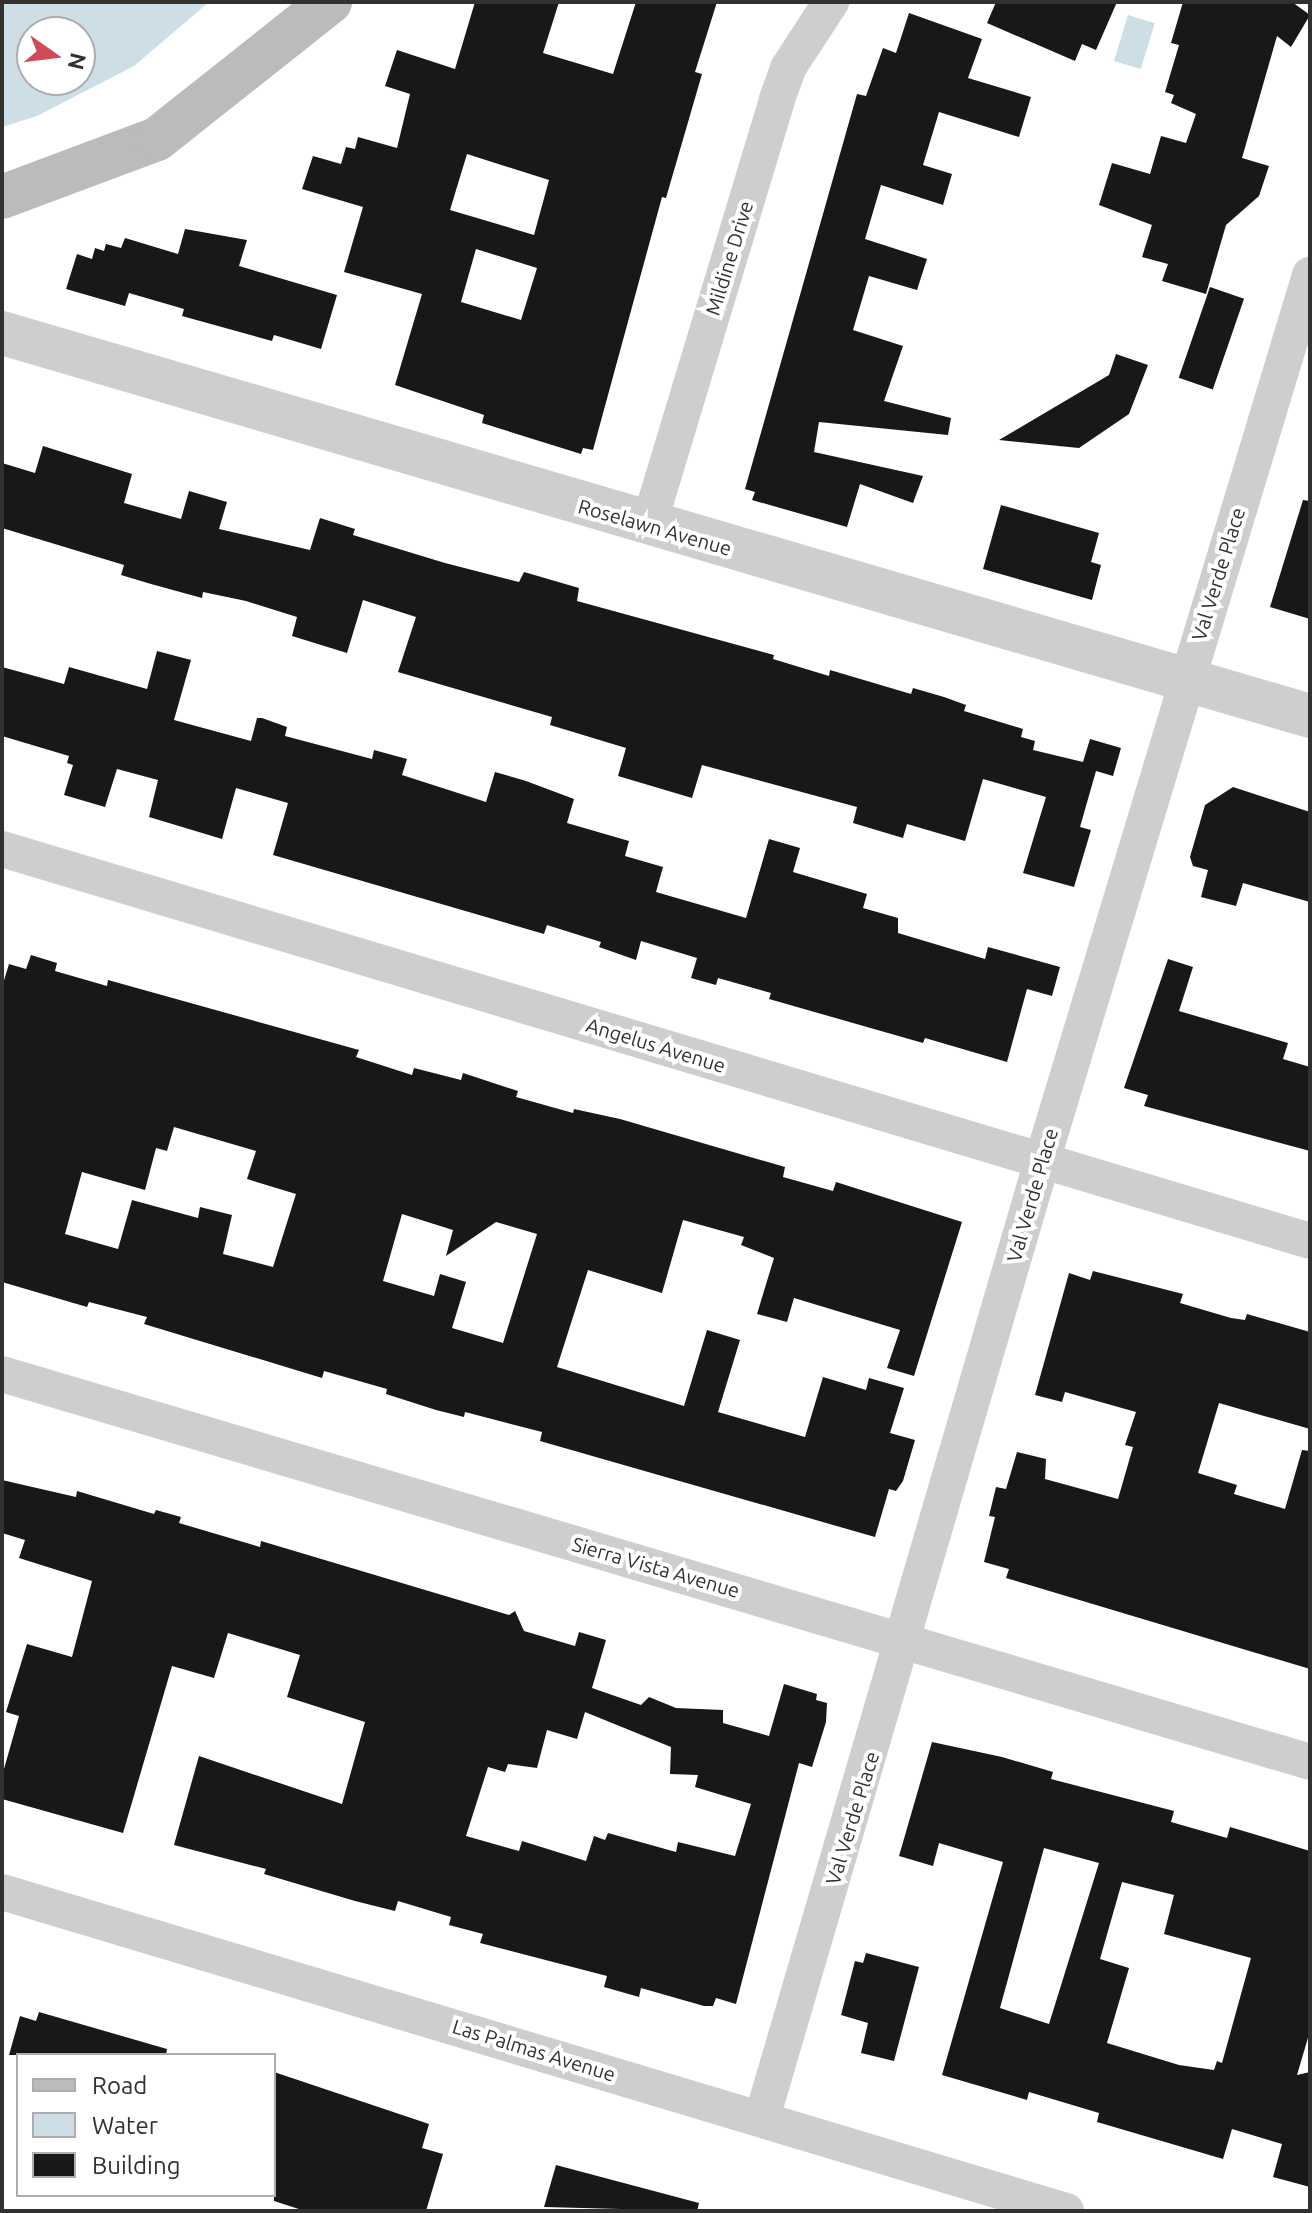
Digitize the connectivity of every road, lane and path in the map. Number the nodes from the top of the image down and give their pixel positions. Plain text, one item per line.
1 (330, 2) edge
2 (831, 2) edge
3 (2, 197) edge
4 (1310, 275) edge
5 (2, 333) edge
6 (649, 524) junction
7 (1185, 682) junction
8 (1310, 716) edge
9 (2, 849) edge
10 (1042, 1161) junction
11 (1310, 1241) edge
12 (2, 1374) edge
13 (905, 1640) junction
14 (1310, 1762) edge
15 (2, 1892) edge
16 (762, 2118) junction
17 (1066, 2211) edge

1 - 3 main road
2 - 6 street, Mildine Drive
4 - 7 street, Val Verde Place
5 - 6 street, Roselawn Avenue
6 - 7 street, Roselawn Avenue
7 - 8 street, Roselawn Avenue
7 - 10 street, Val Verde Place
9 - 10 street, Angelus Avenue
10 - 11 street, Angelus Avenue
10 - 13 street, Val Verde Place
12 - 13 street, Sierra Vista Avenue
13 - 14 street, Sierra Vista Avenue
13 - 16 street, Val Verde Place
15 - 16 street, Las Palmas Avenue
16 - 17 street, Las Palmas Avenue

